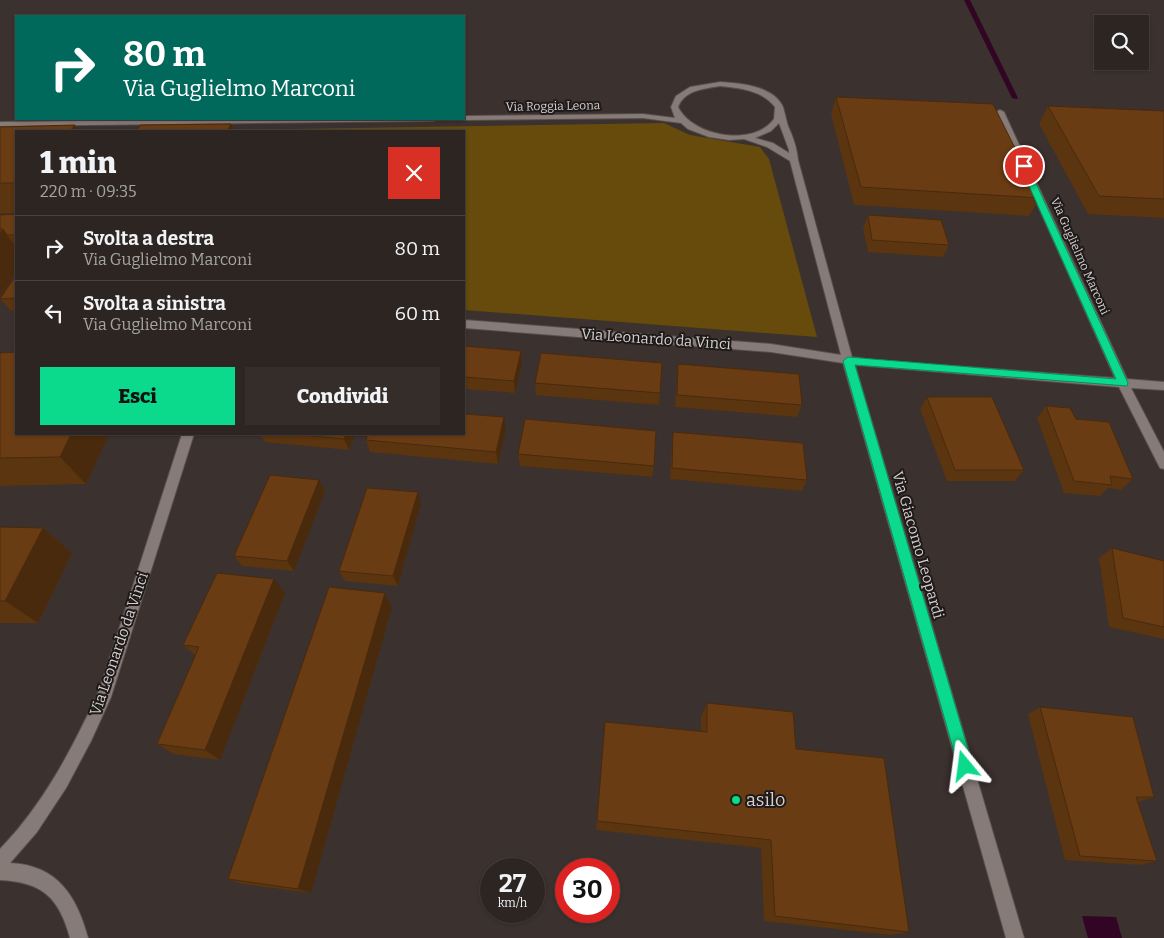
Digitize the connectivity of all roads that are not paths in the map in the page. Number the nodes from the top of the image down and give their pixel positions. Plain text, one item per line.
1 (668, 107) junction
2 (1000, 112) dead end
3 (780, 114) junction
4 (643, 116) junction
5 (465, 118) edge
6 (346, 120) edge
7 (681, 121) junction
8 (0, 124) edge
9 (744, 138) junction
10 (794, 160) junction
11 (465, 324) edge
12 (848, 361) junction
13 (1123, 383) junction
14 (1164, 386) edge
15 (188, 435) edge
16 (1164, 464) edge
17 (0, 861) edge
18 (0, 871) edge
19 (79, 938) edge
20 (1015, 938) edge

1 - 3 street, Via Giacomo Leopardi
1 - 4 street, Via Roggia Leona
1 - 7 street
2 - 13 street, Via Guglielmo Marconi
3 - 9 street
3 - 10 street, Via Giacomo Leopardi
4 - 5 street, Via Roggia Leona
4 - 7 street, Via Roggia Leona
6 - 8 street
7 - 9 street
9 - 10 street
10 - 12 street, Via Giacomo Leopardi
11 - 12 street, Via Leonardo da Vinci
12 - 13 street
12 - 20 street, Via Giacomo Leopardi
13 - 14 street
13 - 16 street, Via Guglielmo Marconi
15 - 17 street, Via Leonardo da Vinci
18 - 19 street

